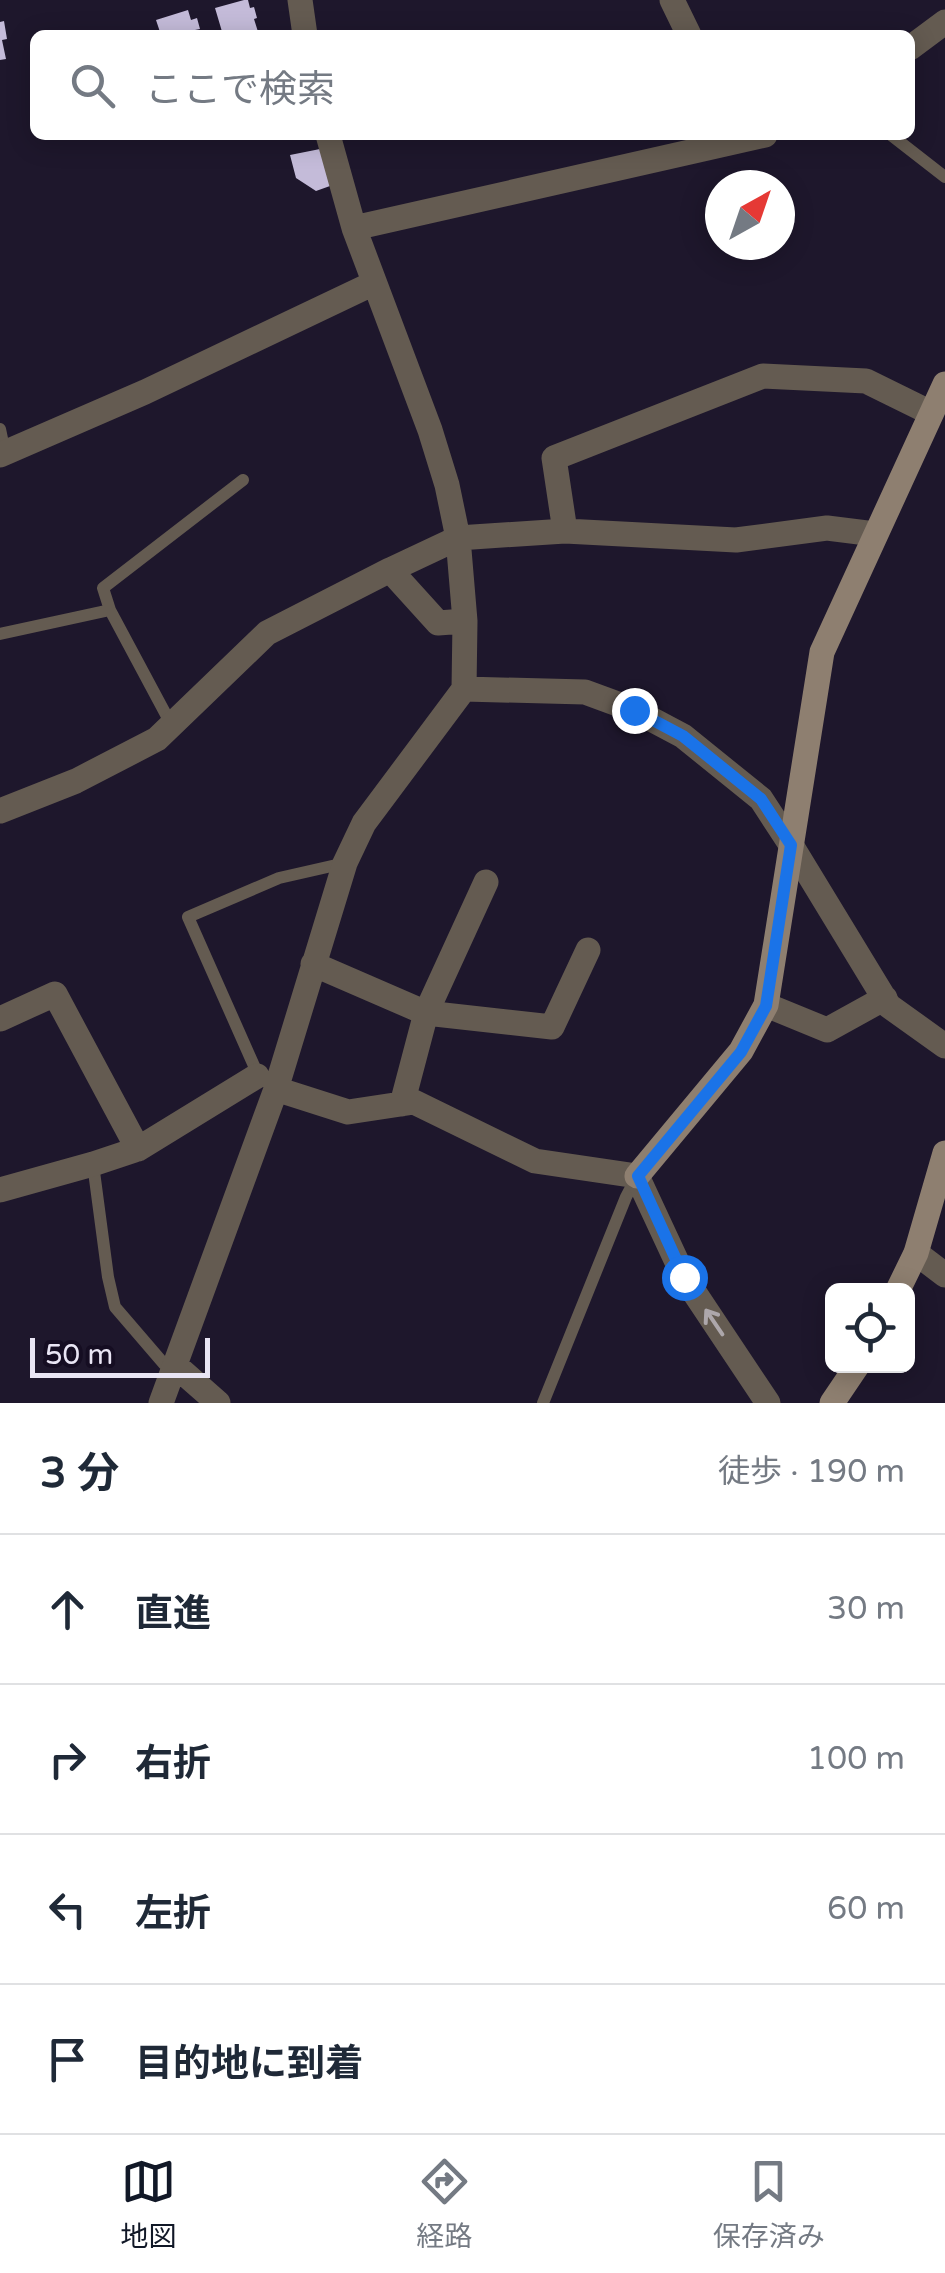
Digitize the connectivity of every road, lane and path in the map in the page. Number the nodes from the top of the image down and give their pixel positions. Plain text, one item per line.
1 (300, 0) edge
2 (672, 0) edge
3 (945, 22) edge
4 (304, 30) edge
5 (687, 30) edge
6 (915, 44) edge
7 (329, 140) edge
8 (897, 140) edge
9 (715, 141) edge
10 (945, 177) edge
11 (354, 228) junction
12 (374, 283) junction
13 (945, 384) edge
14 (931, 413) junction
15 (2, 446) edge
16 (243, 480) dead end
17 (565, 531) junction
18 (875, 534) junction
19 (458, 538) junction
20 (390, 570) junction
21 (110, 610) junction
22 (465, 621) junction
23 (0, 634) edge
24 (464, 689) junction
25 (171, 724) junction
26 (0, 811) edge
27 (791, 845) junction
28 (345, 863) junction
29 (486, 882) dead end
30 (588, 950) dead end
31 (313, 964) junction
32 (885, 998) junction
33 (766, 1006) junction
34 (426, 1013) junction
35 (0, 1019) edge
36 (945, 1046) edge
37 (267, 1082) junction
38 (402, 1104) junction
39 (138, 1149) junction
40 (945, 1153) edge
41 (92, 1164) junction
42 (638, 1176) junction
43 (0, 1190) edge
44 (916, 1252) junction
45 (945, 1275) edge
46 (901, 1283) edge
47 (176, 1366) junction
48 (851, 1373) edge
49 (161, 1403) edge
50 (218, 1403) edge
51 (544, 1403) edge
52 (768, 1403) edge
53 (832, 1403) edge

1 - 4 street
2 - 5 street
3 - 6 street
7 - 11 street
8 - 10 lane
9 - 11 street
11 - 12 street
12 - 15 street
12 - 19 street
13 - 14 street
14 - 17 street
14 - 18 street
16 - 21 lane
17 - 18 street
17 - 19 street
18 - 27 street
19 - 20 street
19 - 22 street
20 - 22 street
20 - 25 street
21 - 23 lane
21 - 25 lane
22 - 24 street
24 - 27 street
24 - 28 street
25 - 26 street
27 - 32 street
27 - 33 street
28 - 31 street
28 - 37 lane
29 - 34 street
30 - 34 street
31 - 34 street
31 - 37 street
32 - 33 street
32 - 36 street
33 - 42 street
34 - 38 street
35 - 39 street
37 - 38 street
37 - 39 street
37 - 47 street
38 - 42 street
39 - 41 street
40 - 44 street
41 - 43 street
41 - 47 lane
42 - 51 lane
52 -> 42 street
44 - 45 street
44 - 46 street
47 - 49 street
47 - 50 street
48 - 53 street

